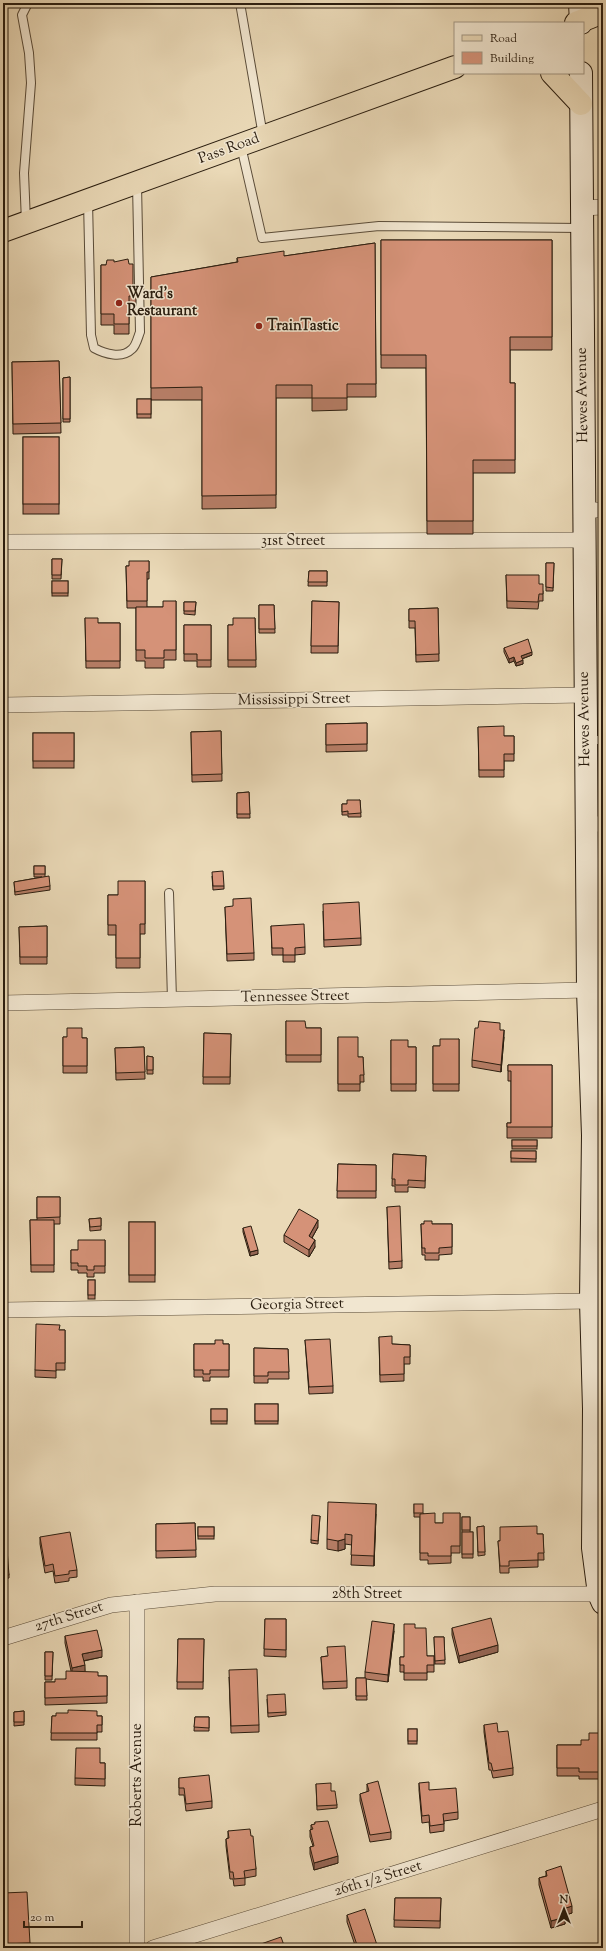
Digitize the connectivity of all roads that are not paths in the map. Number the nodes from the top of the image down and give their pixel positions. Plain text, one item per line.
1 (28, 3) edge
2 (240, 3) edge
3 (603, 12) edge
4 (580, 18) edge
5 (454, 67) edge
6 (553, 74) edge
7 (581, 74) edge
8 (581, 104) junction
9 (263, 137) junction
10 (241, 145) junction
11 (137, 182) junction
12 (88, 200) junction
13 (603, 207) edge
14 (581, 218) junction
15 (26, 223) junction
16 (3, 231) edge
17 (593, 510) edge
18 (584, 540) junction
19 (3, 542) edge
20 (585, 695) junction
21 (3, 705) edge
22 (594, 740) edge
23 (595, 824) edge
24 (169, 893) dead end
25 (588, 990) junction
26 (172, 1000) junction
27 (3, 1004) edge
28 (598, 1135) edge
29 (591, 1301) junction
30 (3, 1310) edge
31 (602, 1599) edge
32 (136, 1602) junction
33 (3, 1638) edge
34 (603, 1809) edge
35 (137, 1948) edge
36 (153, 1948) edge

1 - 15 lane
2 - 9 lane
3 - 4 main road
5 - 9 main road, Pass Road
6 - 8 main road
7 - 8 main road, Hewes Avenue
8 - 14 main road, Hewes Avenue
9 - 10 main road, Pass Road
10 - 11 main road, Pass Road
10 - 14 lane
11 - 12 main road, Pass Road
11 - 12 lane
12 - 15 main road, Pass Road
13 - 14 street
14 - 17 main road, Hewes Avenue
15 - 16 main road, Pass Road
17 - 18 main road, Hewes Avenue
18 - 19 street, 31st Street
18 - 20 main road, Hewes Avenue
20 - 21 street, Mississippi Street
20 - 22 main road, Hewes Avenue
22 - 23 main road, Hewes Avenue
23 - 25 main road, Hewes Avenue
24 - 26 lane
25 - 26 street, Tennessee Street
25 - 28 main road, Hewes Avenue
26 - 27 street, Tennessee Street
28 - 29 main road, Hewes Avenue
29 - 30 street, Georgia Street
29 - 31 main road, Hewes Avenue
31 - 32 street, 28th Street
32 - 33 street, 27th Street
32 - 35 street, Roberts Avenue
34 - 36 street, 26th 1/2 Street

